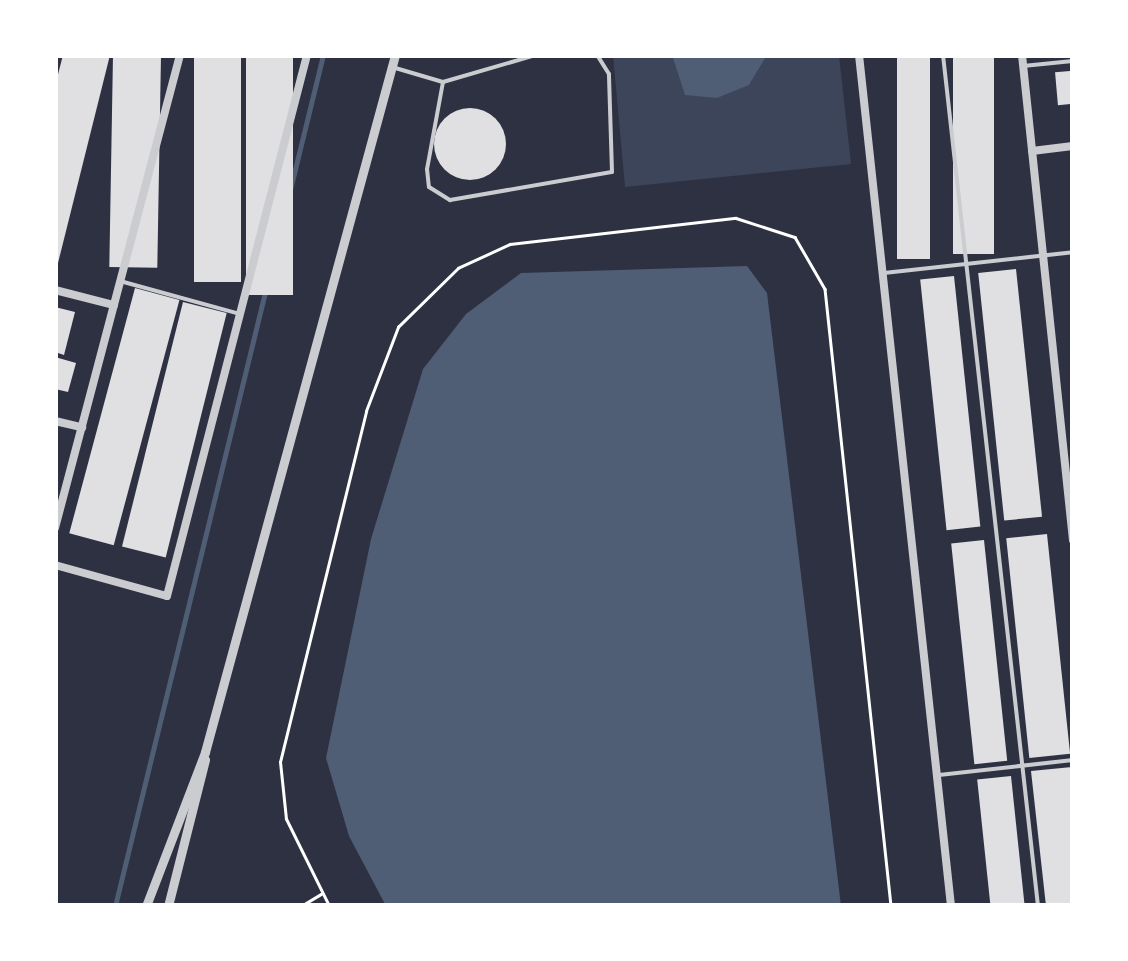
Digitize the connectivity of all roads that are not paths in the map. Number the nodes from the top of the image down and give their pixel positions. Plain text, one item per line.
1 (180, 55) edge
2 (307, 55) edge
3 (395, 55) edge
4 (536, 55) edge
5 (598, 55) edge
6 (859, 55) edge
7 (943, 55) edge
8 (1022, 55) edge
9 (1073, 62) edge
10 (1023, 66) junction
11 (392, 67) junction
12 (443, 82) junction
13 (1073, 146) edge
14 (1032, 150) junction
15 (1073, 252) edge
16 (1043, 256) junction
17 (964, 264) junction
18 (883, 273) junction
19 (120, 281) junction
20 (55, 290) edge
21 (114, 305) junction
22 (240, 314) junction
23 (55, 420) edge
24 (82, 427) junction
25 (1072, 521) edge
26 (55, 528) edge
27 (1073, 540) edge
28 (55, 565) edge
29 (205, 752) junction
30 (1073, 760) edge
31 (1021, 766) junction
32 (938, 776) junction
33 (146, 906) edge
34 (168, 906) edge
35 (951, 906) edge
36 (1038, 906) edge

1 - 19 street
2 - 22 street
3 - 11 street
4 - 12 lane
5 - 12 lane
6 - 18 street
7 - 17 lane
8 - 10 street
9 - 10 lane
10 - 14 street
11 - 12 lane
11 - 29 street
13 - 14 street
14 - 16 street
15 - 16 lane
16 - 17 lane
16 - 25 street
17 - 18 lane
17 - 31 lane
18 - 32 street
19 - 21 street
19 - 22 lane
20 - 21 street
21 - 24 street
22 - 28 street
23 - 24 street
24 - 26 street
25 - 27 street
29 - 33 street
29 - 34 street
30 - 31 lane
31 - 32 lane
31 - 36 lane
32 - 35 street

